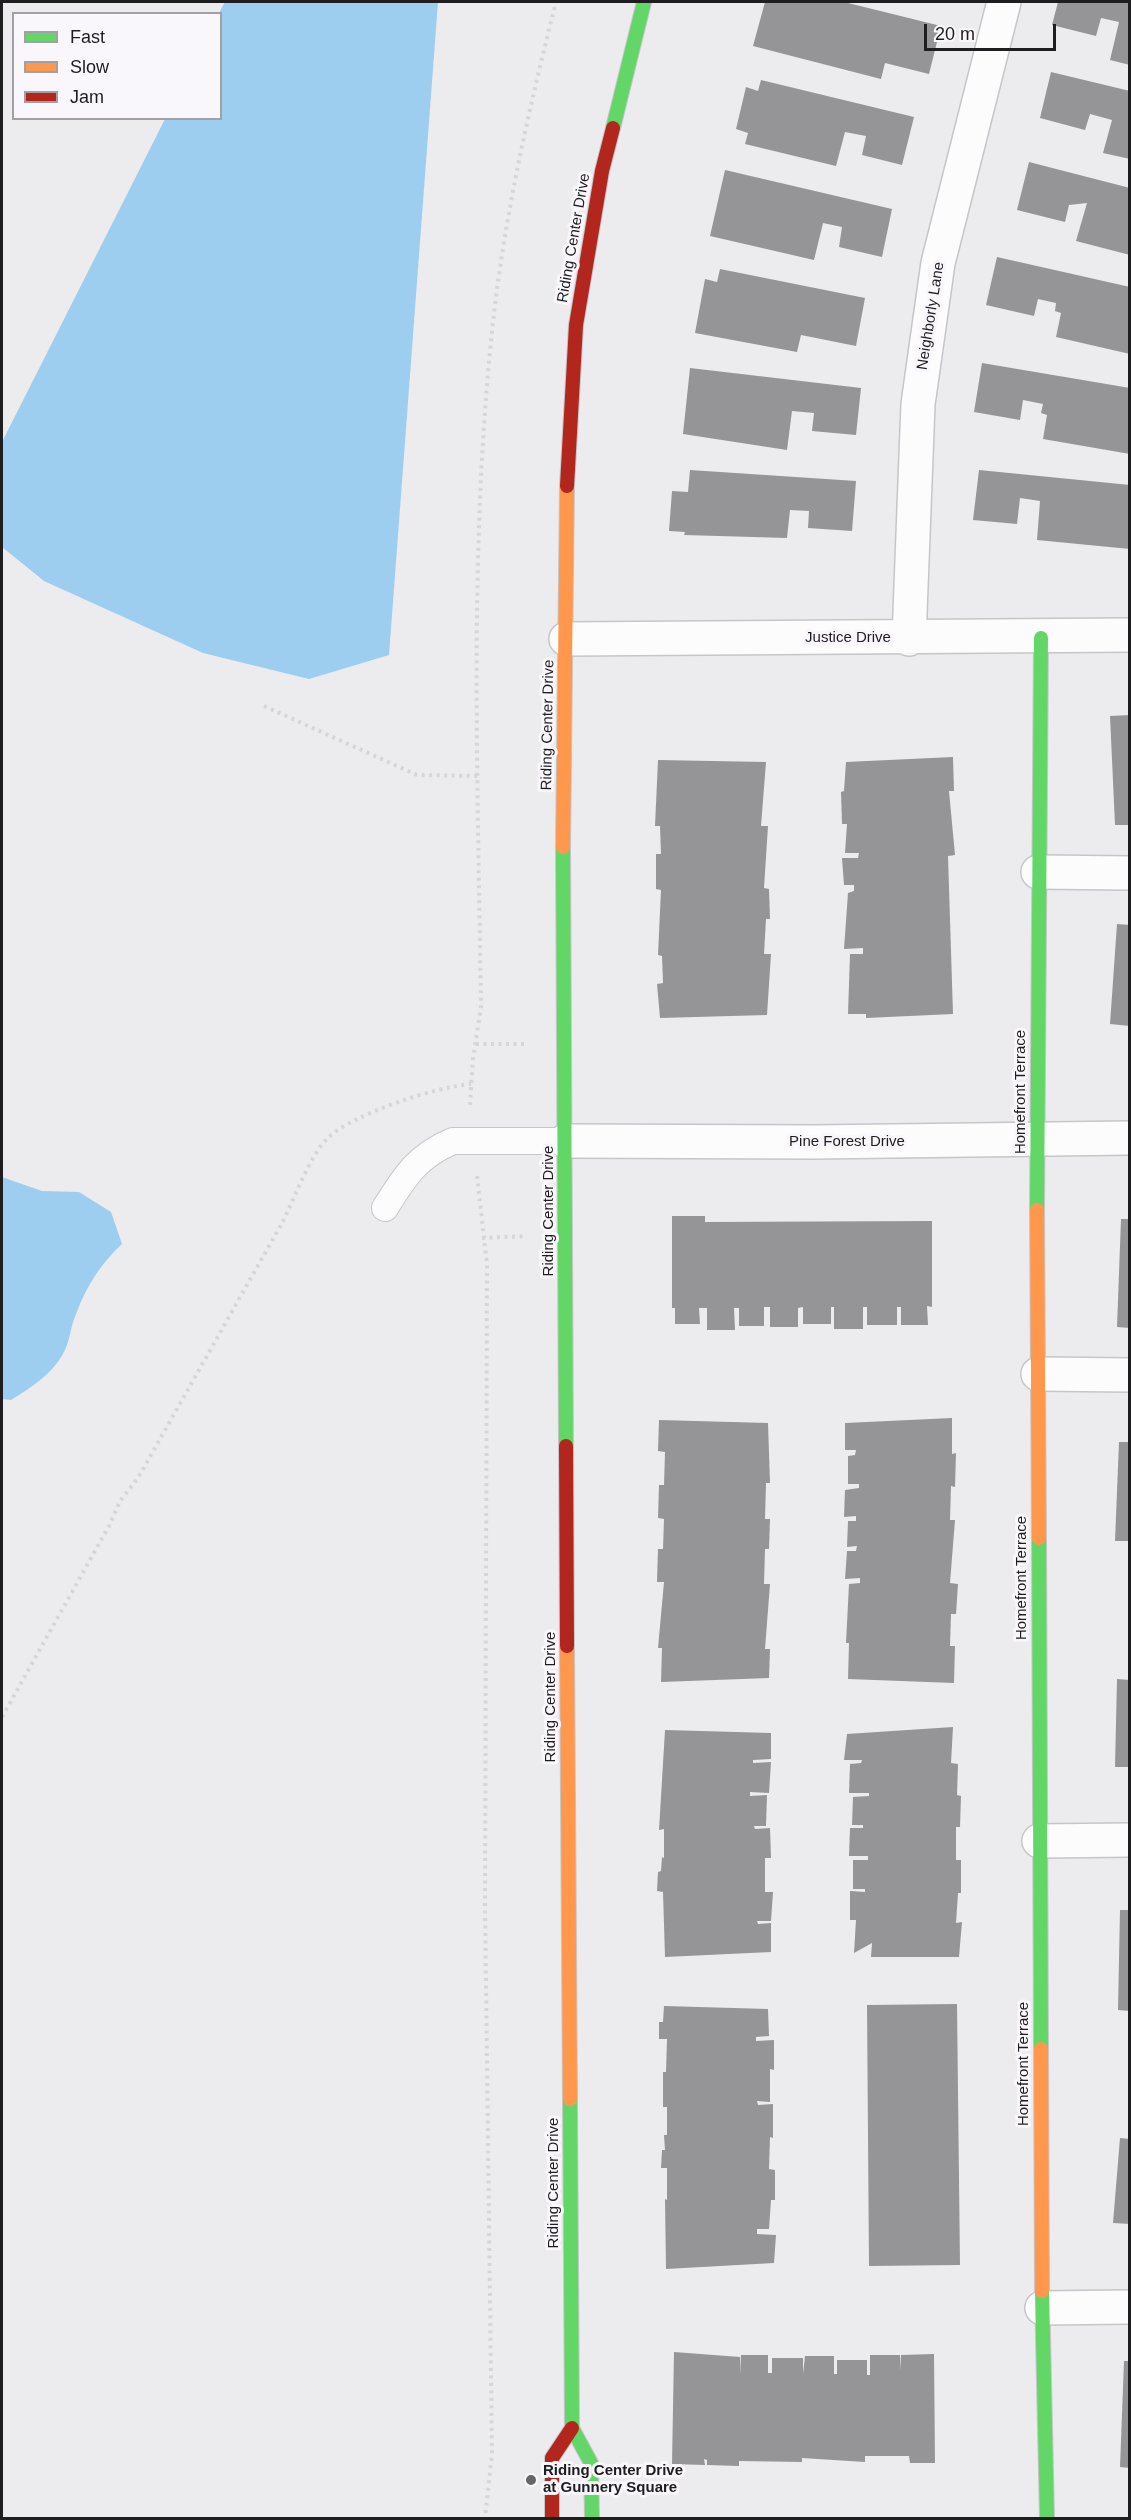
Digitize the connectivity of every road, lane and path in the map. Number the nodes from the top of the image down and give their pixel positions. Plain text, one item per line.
1 (556, 2) edge
2 (644, 2) edge
3 (1004, 2) edge
4 (1130, 635) edge
5 (1041, 638) junction
6 (566, 639) junction
7 (909, 639) junction
8 (264, 706) dead end
9 (478, 776) junction
10 (1038, 872) junction
11 (1130, 873) edge
12 (475, 1044) junction
13 (527, 1044) dead end
14 (471, 1084) junction
15 (470, 1109) dead end
16 (1130, 1138) edge
17 (1037, 1140) junction
18 (565, 1141) junction
19 (477, 1170) dead end
20 (385, 1208) dead end
21 (537, 1236) dead end
22 (482, 1238) junction
23 (1038, 1374) junction
24 (1130, 1375) edge
25 (2, 1718) edge
26 (1130, 1840) edge
27 (1039, 1841) junction
28 (1130, 2307) edge
29 (1042, 2308) junction
30 (572, 2428) junction
31 (485, 2518) edge
32 (552, 2518) edge
33 (592, 2518) edge
34 (1047, 2518) edge

1 - 9 path
2 - 6 street, Riding Center Drive
3 - 7 street, Neighborly Lane
4 - 5 street, Justice Drive
5 - 7 street, Justice Drive
5 - 10 street, Homefront Terrace
6 - 7 street, Justice Drive
6 - 18 street, Riding Center Drive
8 - 9 path
9 - 12 path
10 - 11 street
10 - 17 street, Homefront Terrace
12 - 13 path
12 - 14 path
14 - 15 path
14 - 25 path
16 - 17 street, Pine Forest Drive
17 - 18 street, Pine Forest Drive
17 - 23 street, Homefront Terrace
18 - 20 lane
18 - 30 street, Riding Center Drive
19 - 22 path
21 - 22 path
22 - 31 path
23 - 24 street
23 - 27 street, Homefront Terrace
26 - 27 street
27 - 29 street, Homefront Terrace
28 - 29 street
29 - 34 street, Homefront Terrace
30 - 32 street
30 - 33 street, Riding Center Drive

